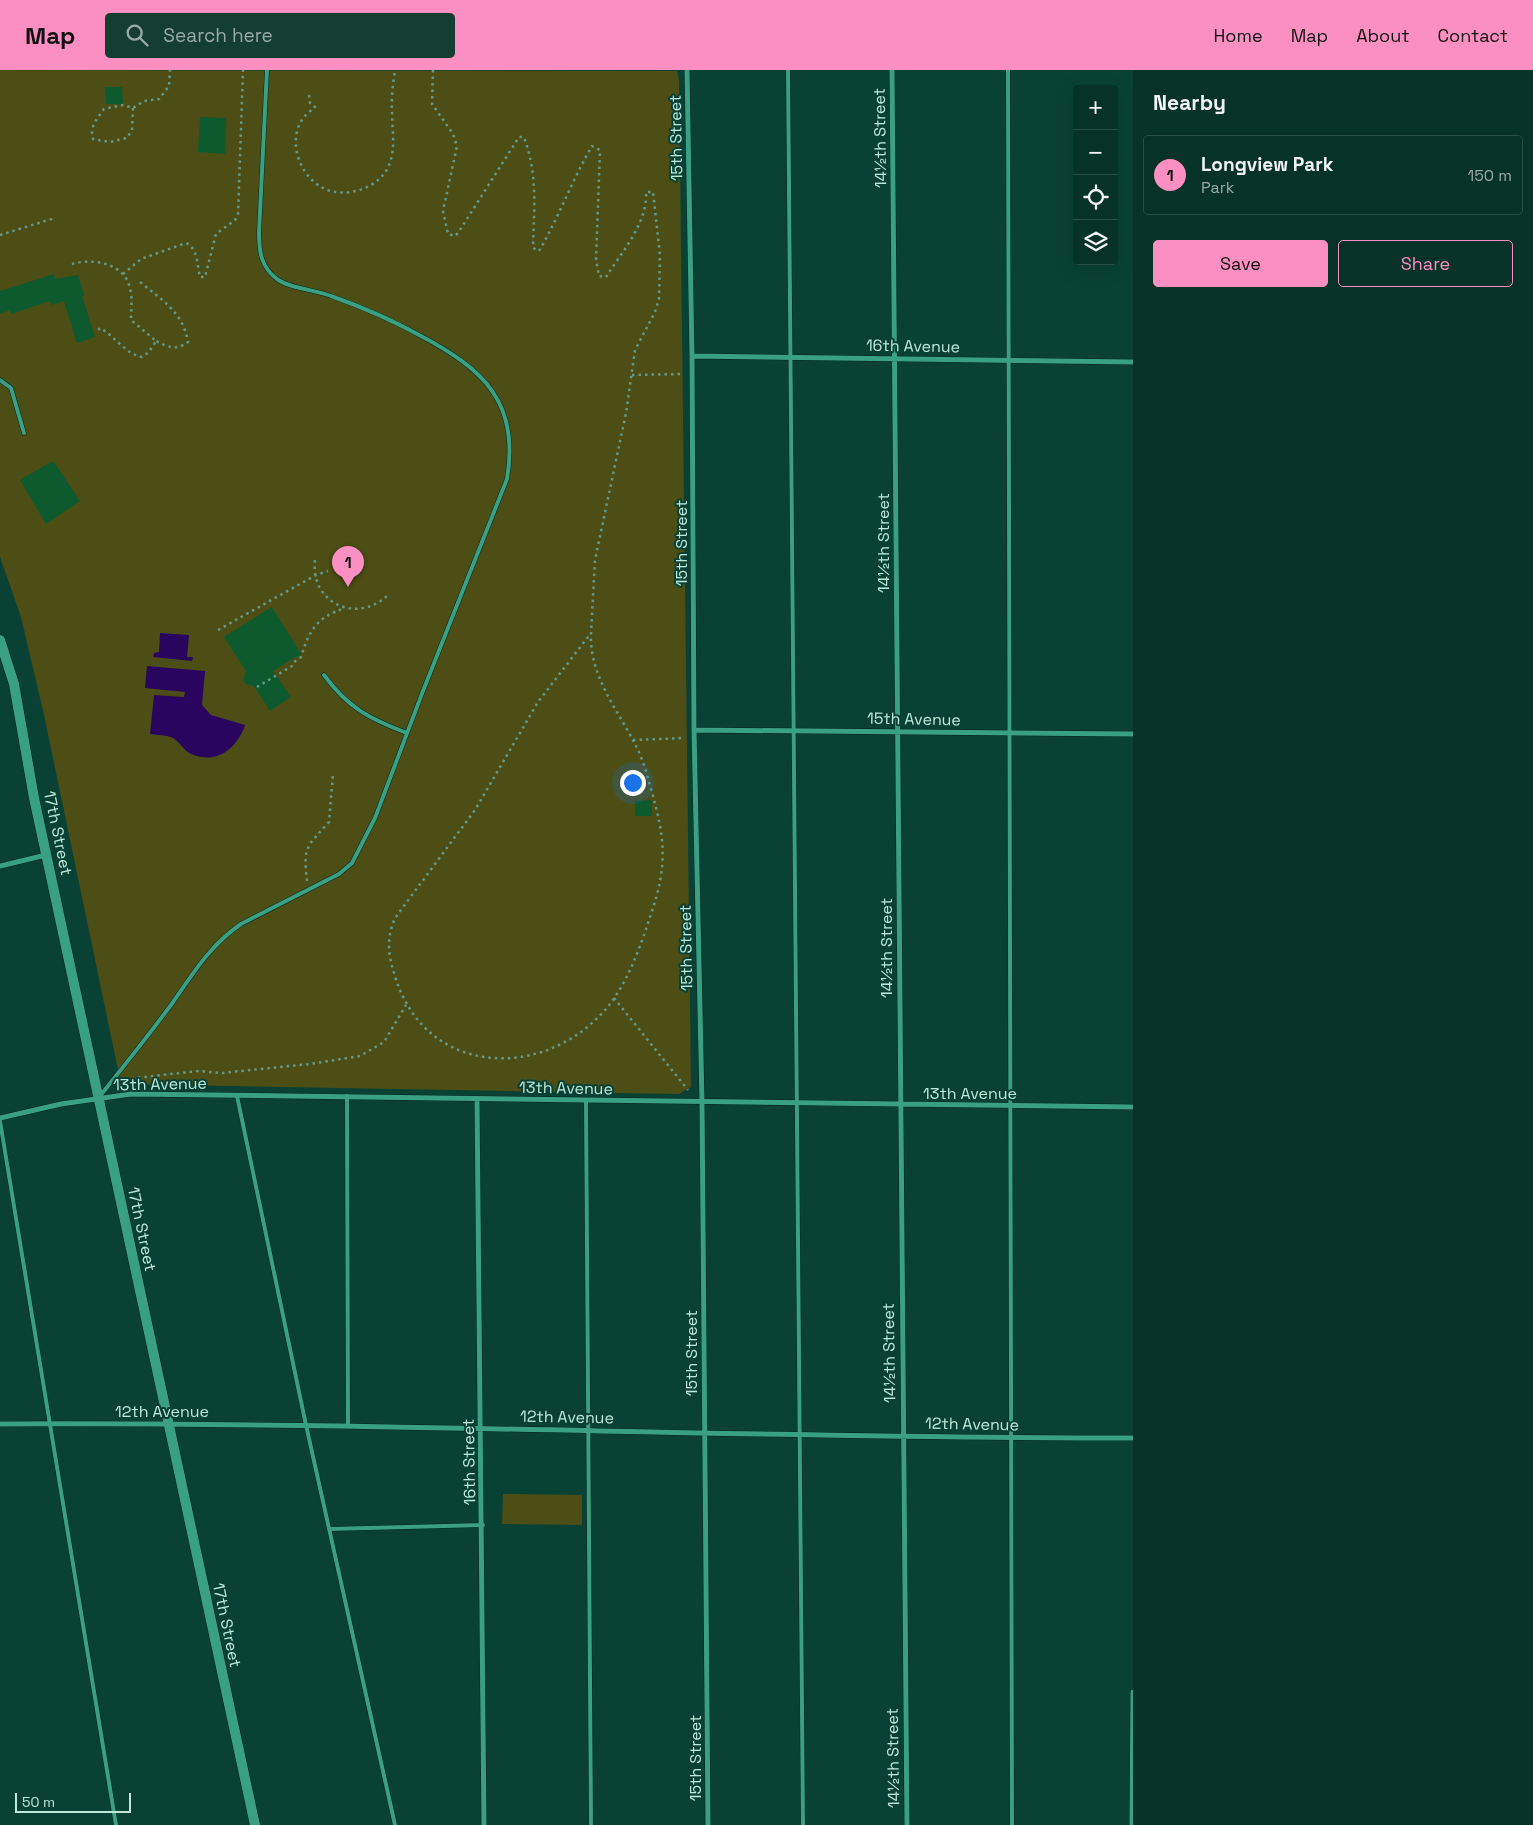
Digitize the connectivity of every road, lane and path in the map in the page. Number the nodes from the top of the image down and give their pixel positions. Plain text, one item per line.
1 (170, 70) edge
2 (243, 70) edge
3 (267, 70) edge
4 (395, 70) edge
5 (433, 70) edge
6 (687, 70) edge
7 (788, 70) edge
8 (892, 70) edge
9 (1008, 70) edge
10 (309, 95) dead end
11 (133, 108) junction
12 (55, 218) dead end
13 (0, 235) edge
14 (72, 264) dead end
15 (123, 274) junction
16 (140, 282) dead end
17 (98, 330) dead end
18 (156, 341) junction
19 (692, 356) junction
20 (790, 358) junction
21 (895, 358) junction
22 (1007, 360) junction
23 (1133, 362) edge
24 (692, 374) junction
25 (632, 375) junction
26 (0, 380) edge
27 (24, 433) dead end
28 (314, 560) dead end
29 (328, 571) dead end
30 (316, 575) junction
31 (387, 596) dead end
32 (346, 608) junction
33 (218, 630) dead end
34 (592, 632) junction
35 (0, 640) edge
36 (324, 675) dead end
37 (257, 687) dead end
38 (694, 730) junction
39 (792, 730) junction
40 (896, 732) junction
41 (407, 733) junction
42 (1009, 733) junction
43 (1133, 734) edge
44 (694, 738) junction
45 (633, 740) junction
46 (333, 774) dead end
47 (47, 855) junction
48 (0, 866) edge
49 (308, 890) junction
50 (614, 998) junction
51 (407, 1004) junction
52 (112, 1081) junction
53 (688, 1090) dead end
54 (237, 1096) junction
55 (347, 1096) junction
56 (98, 1098) junction
57 (477, 1098) junction
58 (586, 1101) junction
59 (702, 1102) junction
60 (798, 1104) junction
61 (899, 1105) junction
62 (1010, 1106) junction
63 (1133, 1107) edge
64 (0, 1119) edge
65 (168, 1423) junction
66 (0, 1424) edge
67 (50, 1424) junction
68 (306, 1425) junction
69 (348, 1425) junction
70 (480, 1428) junction
71 (587, 1430) junction
72 (705, 1432) junction
73 (801, 1433) junction
74 (902, 1435) junction
75 (1012, 1438) junction
76 (1133, 1438) edge
77 (483, 1524) junction
78 (329, 1529) junction
79 (1133, 1692) edge
80 (116, 1825) edge
81 (255, 1825) edge
82 (395, 1825) edge
83 (484, 1825) edge
84 (591, 1825) edge
85 (708, 1825) edge
86 (803, 1825) edge
87 (907, 1825) edge
88 (1012, 1825) edge
89 (1132, 1825) edge

1 - 11 path
2 - 15 path
3 - 41 lane
4 - 10 path
5 - 25 path
6 - 19 street, 15th Street
7 - 20 lane
8 - 21 street, 14½th Street
9 - 22 lane
11 - 11 path
12 - 13 path
14 - 15 path
15 - 18 path
16 - 18 path
17 - 18 path
19 - 20 street, 16th Avenue
19 - 24 street, 15th Street
20 - 21 street, 16th Avenue
20 - 39 lane
21 - 22 street, 16th Avenue
21 - 40 street, 14½th Street
22 - 23 street, 16th Avenue
22 - 42 lane
24 - 25 path
24 - 38 street, 15th Street
25 - 34 path
26 - 27 lane
28 - 30 path
29 - 30 path
30 - 32 path
30 - 33 path
31 - 32 path
32 - 37 path
34 - 45 path
34 - 51 path
35 - 47 street, 17th Street
36 - 41 lane
38 - 39 street, 15th Avenue
38 - 44 street, 15th Street
39 - 40 street, 15th Avenue
39 - 60 lane
40 - 42 street, 15th Avenue
40 - 61 street, 14½th Street
41 - 49 lane
42 - 43 street, 15th Avenue
42 - 62 lane
44 - 45 path
44 - 59 street, 15th Street
45 - 50 path
46 - 49 path
47 - 48 street
47 - 56 street, 17th Street
49 - 52 lane
50 - 51 path
50 - 53 path
51 - 52 path
52 - 56 lane
54 - 55 street, 13th Avenue
54 - 56 street, 13th Avenue
54 - 68 lane
55 - 57 street, 13th Avenue
55 - 69 lane
56 - 64 street, 13th Avenue
56 - 65 street, 17th Street
57 - 58 street, 13th Avenue
57 - 70 street, 16th Street
58 - 59 street, 13th Avenue
58 - 71 lane
59 - 60 street, 13th Avenue
59 - 72 street, 15th Street
60 - 61 street, 13th Avenue
60 - 73 lane
61 - 62 street, 13th Avenue
61 - 74 street, 14½th Street
62 - 63 street, 13th Avenue
62 - 75 lane
64 - 67 lane
65 - 67 street, 12th Avenue
65 - 68 street, 12th Avenue
65 - 81 street, 17th Street
66 - 67 street, 12th Avenue
67 - 80 lane
68 - 69 street, 12th Avenue
68 - 78 lane
69 - 70 street, 12th Avenue
70 - 71 street, 12th Avenue
70 - 77 street, 16th Street
71 - 72 street, 12th Avenue
71 - 84 lane
72 - 73 street, 12th Avenue
72 - 85 street, 15th Street
73 - 74 street, 12th Avenue
73 - 86 lane
74 - 75 street, 12th Avenue
74 - 87 street, 14½th Street
75 - 76 street, 12th Avenue
75 - 88 lane
77 - 78 lane
77 - 83 street, 16th Street
78 - 82 lane
79 - 89 street

